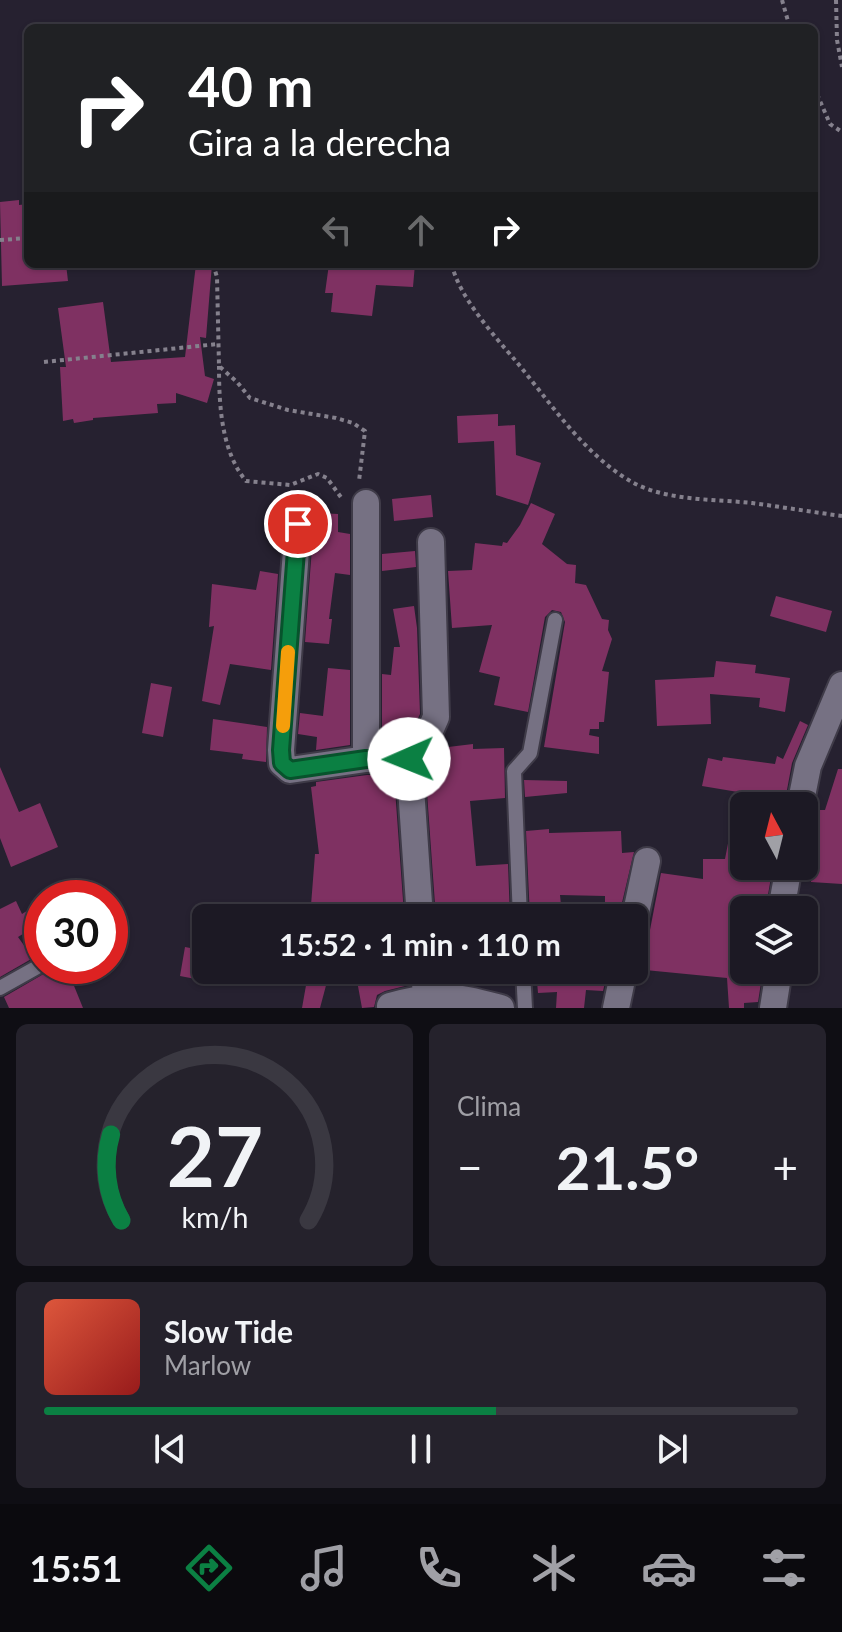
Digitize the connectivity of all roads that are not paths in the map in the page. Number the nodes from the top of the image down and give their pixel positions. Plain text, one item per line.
1 (359, 498) road end
2 (298, 524) dead end
3 (431, 542) dead end
4 (555, 620) dead end
5 (842, 685) edge
6 (366, 759) junction
7 (409, 759) junction
8 (803, 792) edge
9 (647, 861) dead end
10 (419, 904) edge
11 (519, 904) edge
12 (638, 904) edge
13 (24, 975) edge
14 (423, 984) edge
15 (427, 984) edge
16 (524, 984) edge
17 (621, 984) edge
18 (777, 984) edge
19 (0, 988) edge
20 (390, 1006) dead end
21 (501, 1008) edge
22 (525, 1008) edge
23 (616, 1008) edge
24 (773, 1008) edge

1 - 6 street
2 - 6 street
3 - 7 street
4 - 11 lane
5 - 8 street
6 - 7 street
7 - 10 street
9 - 12 street
13 - 19 lane
14 - 20 street
15 - 21 street
16 - 22 lane
17 - 23 street
18 - 24 street

